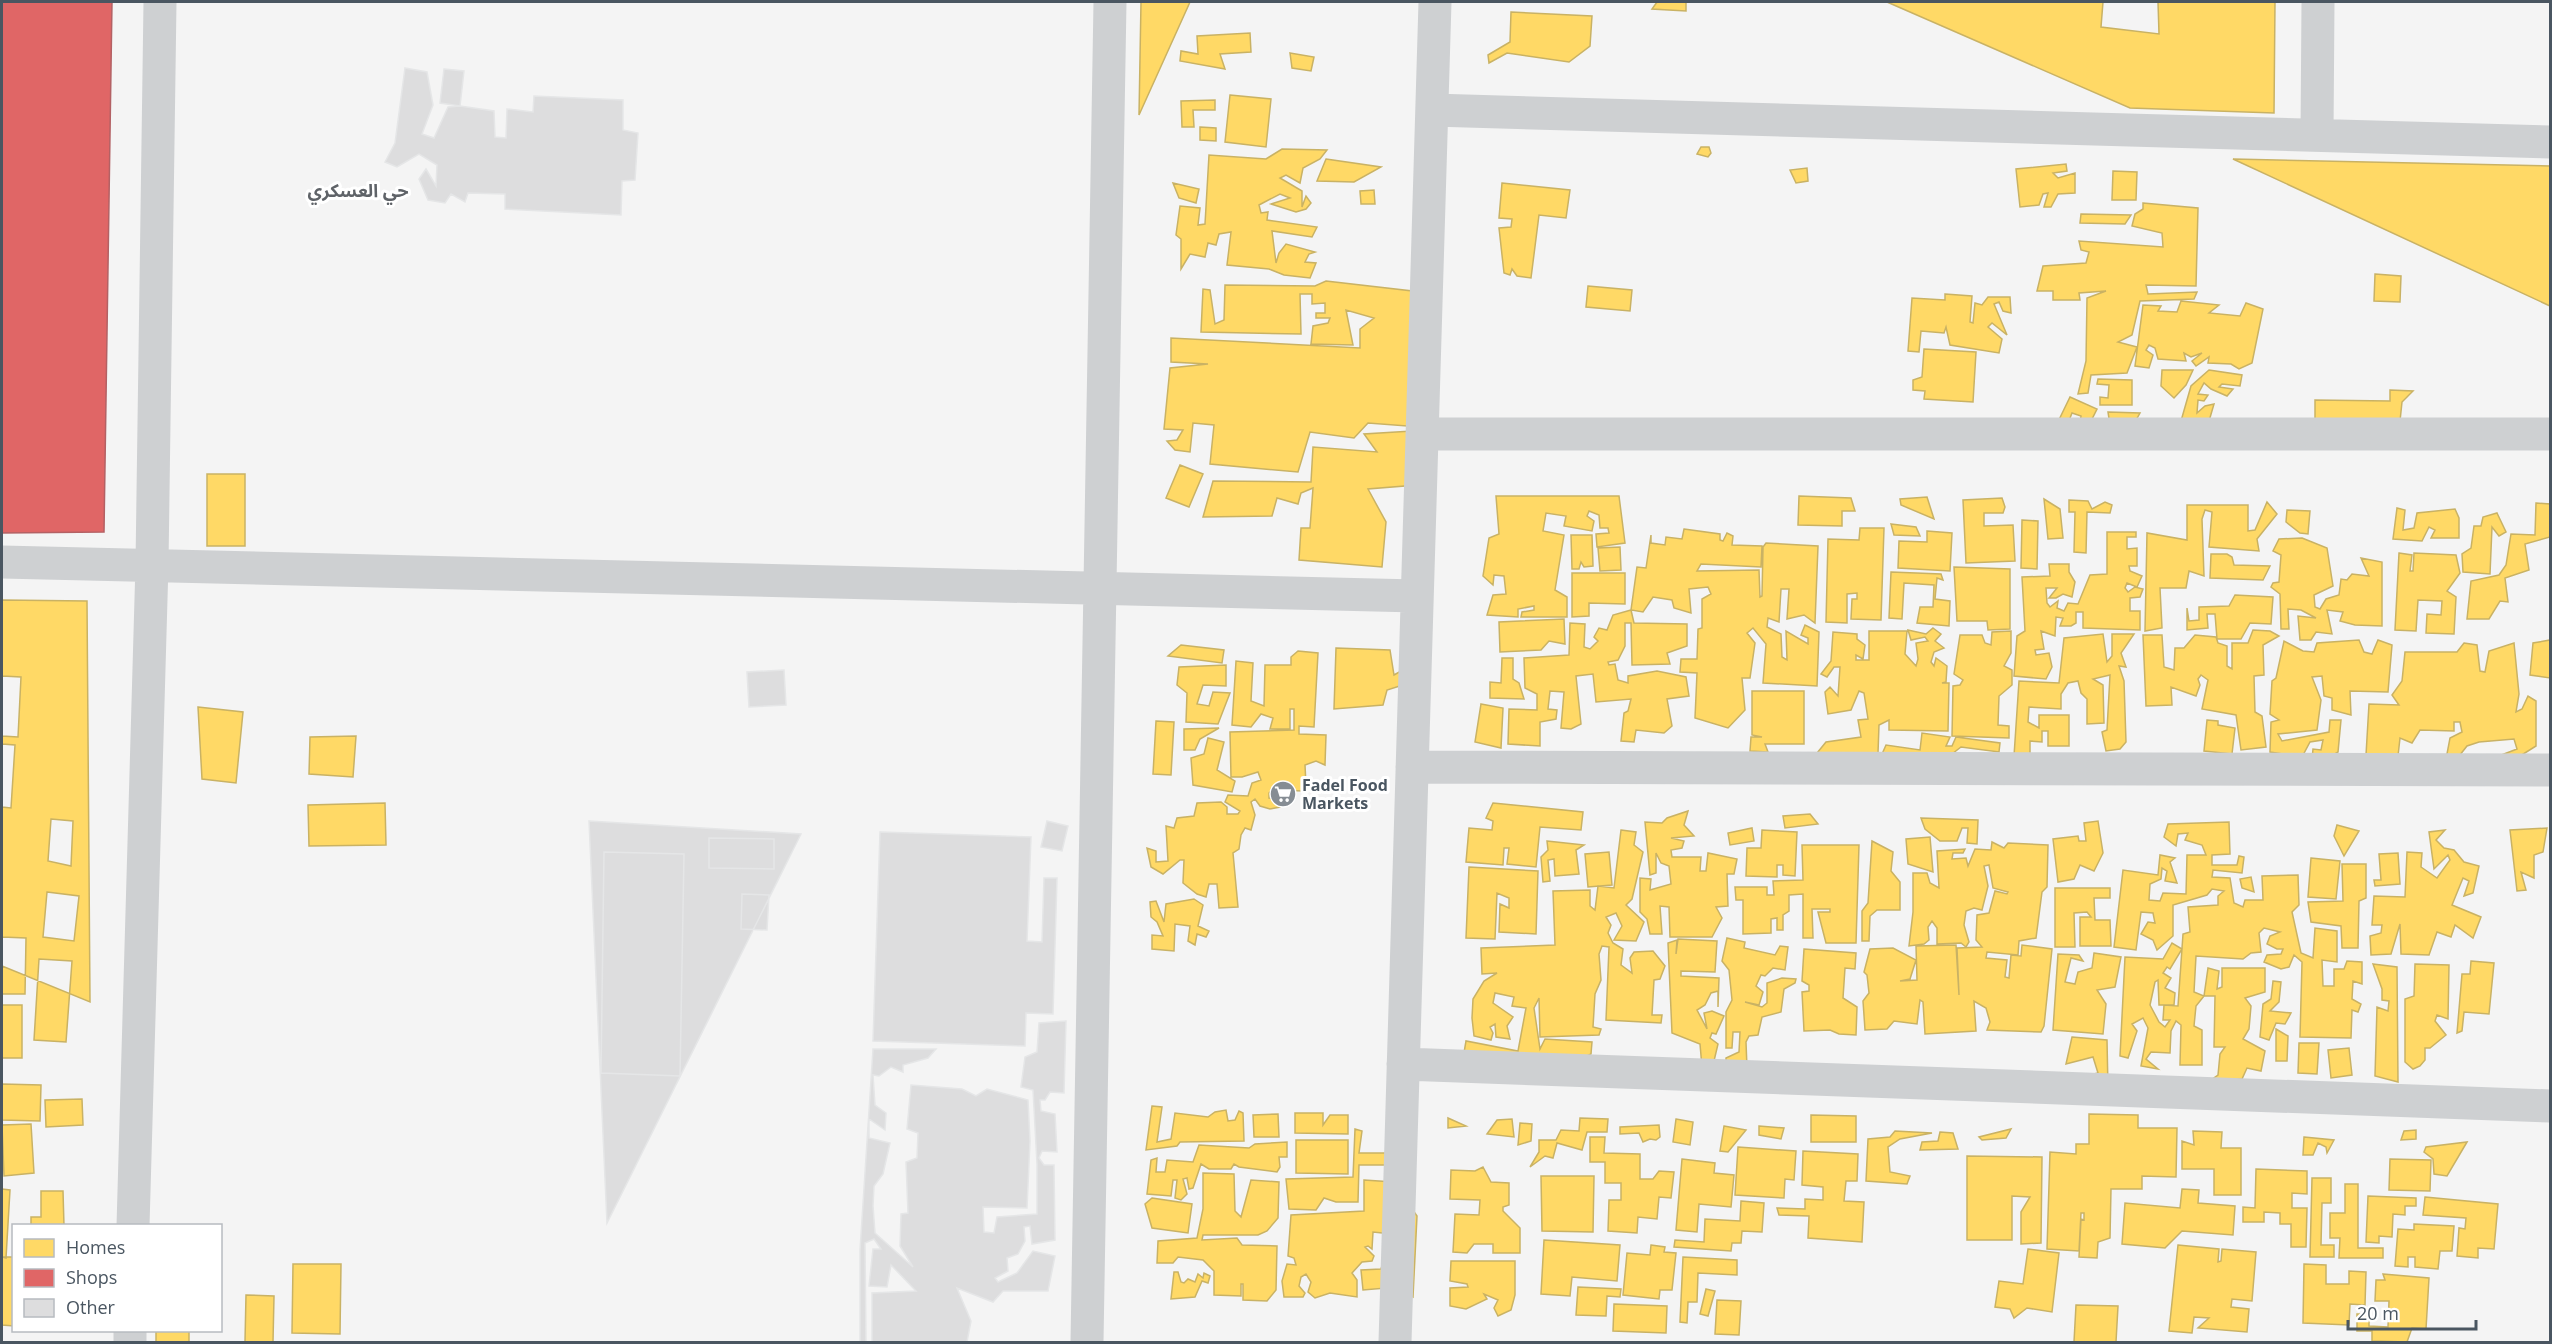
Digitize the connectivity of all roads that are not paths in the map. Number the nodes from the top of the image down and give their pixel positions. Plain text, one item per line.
1 (160, 2) edge
2 (1110, 2) edge
3 (1435, 2) edge
4 (2318, 2) edge
5 (1432, 110) junction
6 (2317, 134) junction
7 (2550, 142) edge
8 (1422, 434) junction
9 (2550, 434) edge
10 (2, 562) edge
11 (152, 564) junction
12 (1102, 588) junction
13 (1417, 596) junction
14 (1412, 767) junction
15 (2550, 770) edge
16 (1403, 1064) junction
17 (2550, 1106) edge
18 (133, 1224) edge
19 (1087, 1342) edge
20 (1395, 1342) edge

1 - 11 street
2 - 12 street
3 - 5 street
4 - 6 street
5 - 6 street
5 - 8 street
6 - 7 street
8 - 9 street
8 - 13 street
10 - 11 street
11 - 12 street
11 - 18 street
12 - 13 street
12 - 19 street
13 - 14 street
14 - 15 street
14 - 16 street
16 - 17 street
16 - 20 street

